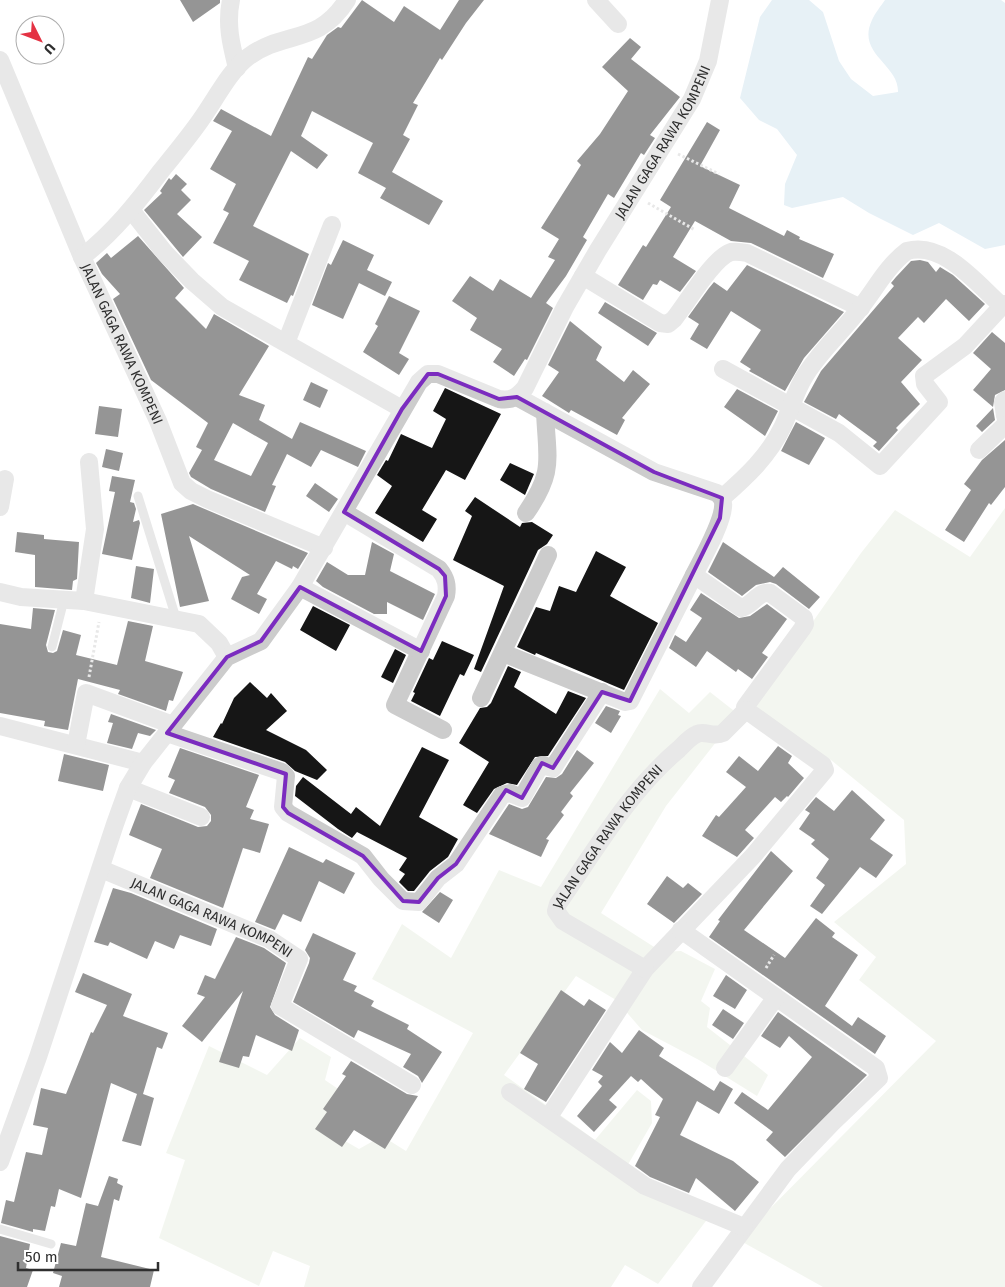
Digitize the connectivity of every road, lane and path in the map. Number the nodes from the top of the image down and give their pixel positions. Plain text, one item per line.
1 (231, 0) edge
2 (347, 0) edge
3 (596, 0) edge
4 (720, 0) edge
5 (618, 24) dead end
6 (0, 60) edge
7 (237, 68) junction
8 (662, 147) junction
9 (720, 174) dead end
10 (632, 194) junction
11 (131, 210) junction
12 (332, 225) dead end
13 (695, 230) dead end
14 (82, 257) junction
15 (583, 276) junction
16 (1004, 305) edge
17 (861, 308) junction
18 (286, 344) junction
19 (723, 368) dead end
20 (517, 397) junction
21 (1005, 400) edge
22 (791, 406) junction
23 (402, 409) junction
24 (545, 412) junction
25 (1005, 416) edge
26 (1005, 425) edge
27 (979, 450) dead end
28 (89, 462) dead end
29 (5, 479) dead end
30 (138, 496) dead end
31 (722, 498) junction
32 (0, 507) edge
33 (344, 512) junction
34 (526, 513) dead end
35 (324, 548) junction
36 (548, 556) dead end
37 (694, 575) junction
38 (300, 588) junction
39 (0, 592) edge
40 (64, 600) junction
41 (84, 601) junction
42 (102, 606) junction
43 (176, 618) junction
44 (52, 647) dead end
45 (421, 651) junction
46 (503, 653) junction
47 (227, 657) junction
48 (602, 692) junction
49 (86, 693) junction
50 (481, 698) dead end
51 (746, 710) junction
52 (0, 726) edge
53 (170, 729) junction
54 (443, 730) dead end
55 (76, 746) junction
56 (142, 762) junction
57 (128, 788) junction
58 (201, 817) dead end
59 (101, 869) junction
60 (681, 930) junction
61 (646, 970) junction
62 (776, 997) junction
63 (725, 1068) dead end
64 (412, 1085) dead end
65 (510, 1092) dead end
66 (548, 1118) junction
67 (0, 1162) edge
68 (0, 1229) edge
69 (741, 1233) junction
70 (51, 1244) dead end
71 (701, 1287) edge

1 - 7 street
2 - 7 street
3 - 5 street
4 - 8 street, JALAN GAGA RAWA KOMPENI
6 - 14 street, JALAN GAGA RAWA KOMPENI
7 - 11 street
8 - 9 path
8 - 10 street, JALAN GAGA RAWA KOMPENI
10 - 13 path
10 - 15 street, JALAN GAGA RAWA KOMPENI
11 - 14 street
11 - 18 street
12 - 18 street
14 - 35 street, JALAN GAGA RAWA KOMPENI
15 - 17 street
15 - 20 street, JALAN GAGA RAWA KOMPENI
16 - 17 street
16 - 22 street
17 - 22 street
18 - 23 street
19 - 22 street
20 - 23 street
20 - 24 street
21 - 25 street
22 - 31 street
23 - 33 street
24 - 31 street
24 - 34 street
26 - 27 street
28 - 41 street
29 - 32 street
30 - 43 lane
31 - 37 street
33 - 35 street
33 - 45 street
35 - 38 street
36 - 46 street
37 - 48 street
37 - 51 street, JALAN GAGA RAWA KOMPENI
38 - 45 street
38 - 47 street
39 - 40 street
40 - 41 street
40 - 44 lane
41 - 42 street
42 - 43 street
42 - 49 path
43 - 47 street
45 - 54 street
46 - 48 street
46 - 50 street
47 - 53 street
48 - 53 street
49 - 53 street
49 - 55 street
51 - 60 street
51 - 61 street, JALAN GAGA RAWA KOMPENI
52 - 55 street
53 - 56 street
55 - 56 street
56 - 57 street
57 - 58 street
57 - 59 street
59 - 64 street, JALAN GAGA RAWA KOMPENI
59 - 67 street
60 - 61 street
60 - 62 street
61 - 66 street
62 - 63 street
62 - 69 street
65 - 66 street
66 - 69 street
68 - 70 lane
69 - 71 street

